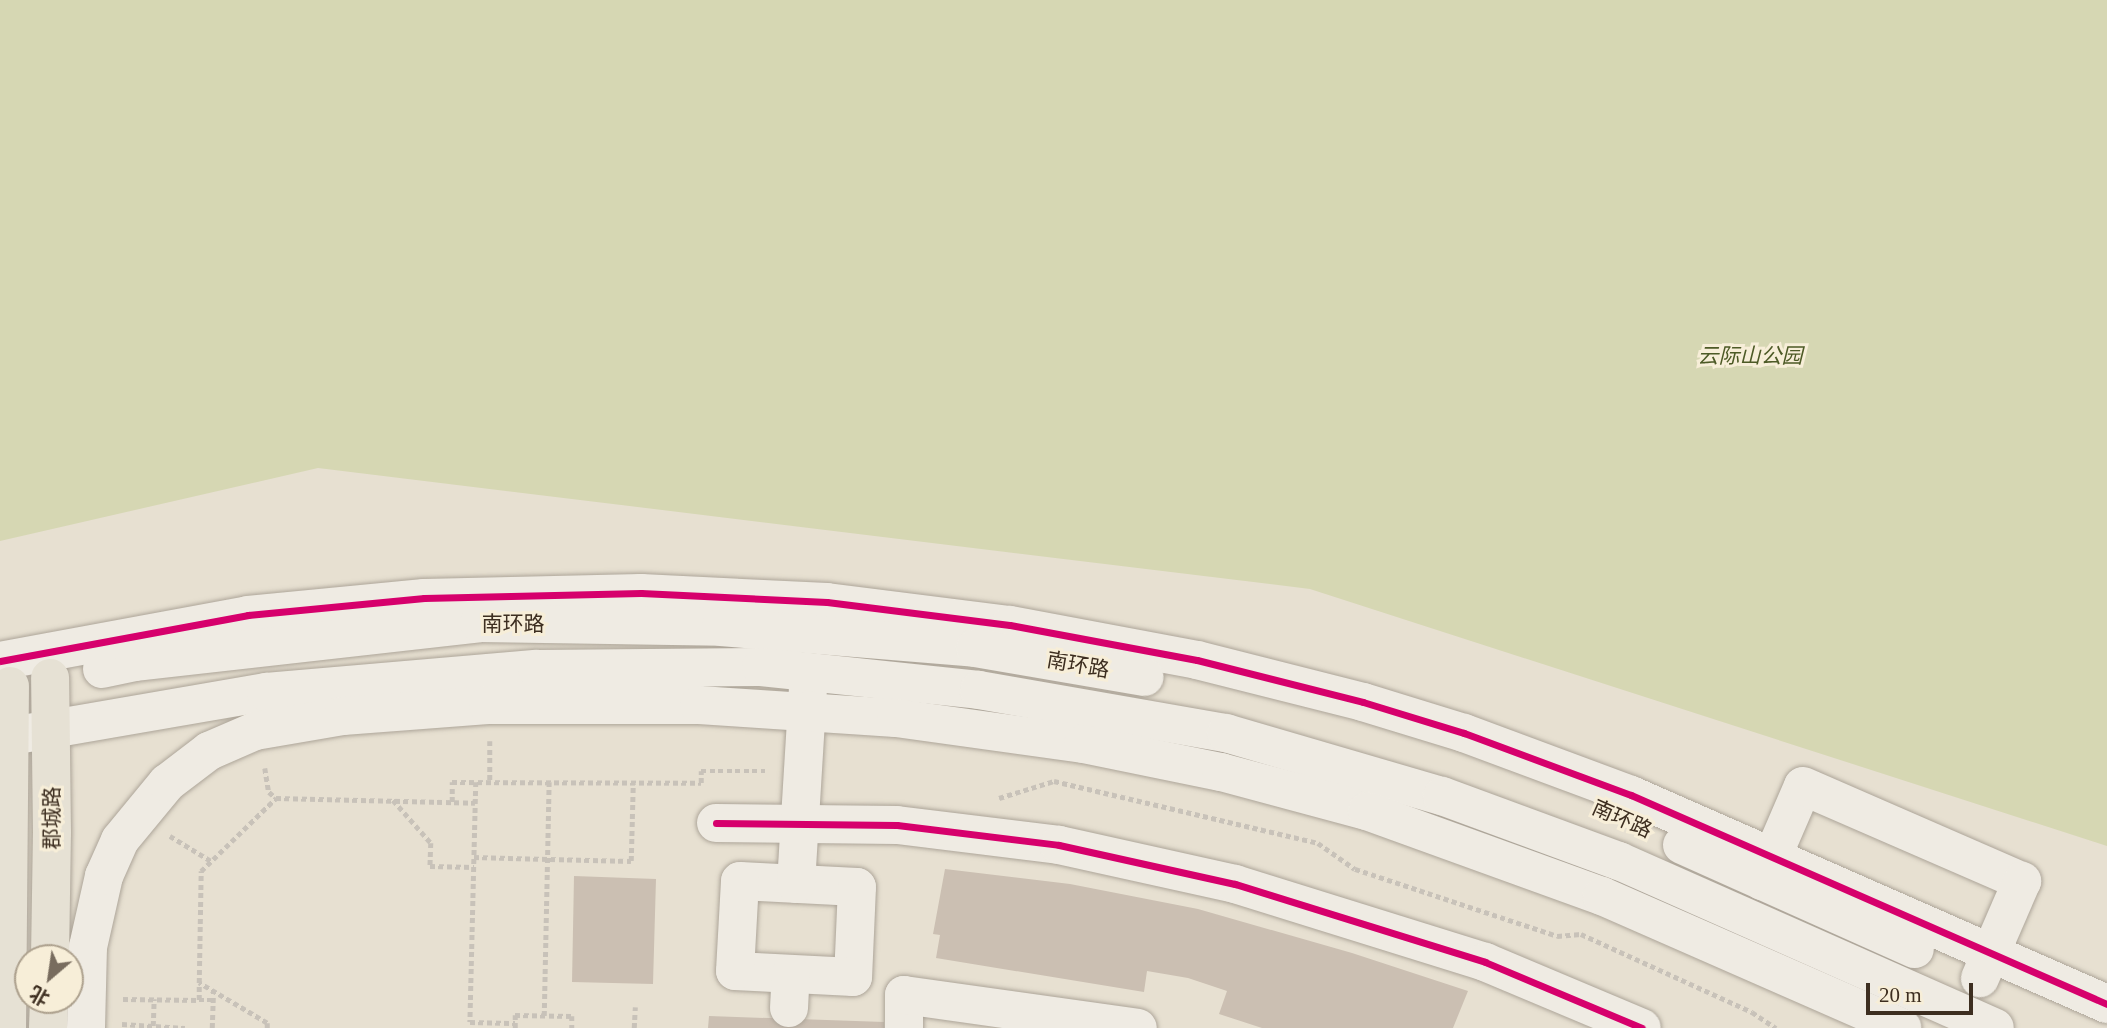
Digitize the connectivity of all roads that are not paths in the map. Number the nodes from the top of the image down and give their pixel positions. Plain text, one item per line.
1 (809, 672) junction
2 (50, 678) junction
3 (3, 679) edge
4 (807, 712) junction
5 (51, 730) junction
6 (5, 737) edge
7 (716, 823) dead end
8 (800, 824) junction
9 (1768, 869) junction
10 (796, 884) junction
11 (50, 944) edge
12 (1985, 966) junction
13 (1933, 1000) junction
14 (2107, 1004) edge
15 (102, 1017) edge
16 (6, 1028) edge
17 (904, 1028) edge
18 (1138, 1028) edge
19 (1642, 1028) edge
20 (1902, 1028) edge
21 (1969, 1028) edge
22 (1995, 1028) edge
23 (2096, 1028) edge

1 - 4 street
1 - 5 street, 南环路
1 - 13 street, 南环路
2 - 3 street, 南环路
2 - 5 main road, 郡城路
2 - 9 street, 南环路
3 - 6 main road, 郡城路
3 - 9 street
4 - 8 street
4 - 15 street
4 - 20 street
5 - 6 street, 南环路
5 - 11 main road, 郡城路
6 - 16 main road, 郡城路
7 - 8 street
8 - 10 street
8 - 19 street
9 - 12 street, 南环路
9 - 12 street
10 - 10 street
12 - 14 street
12 - 23 street, 南环路
13 - 21 street
13 - 22 street, 南环路
17 - 18 street

